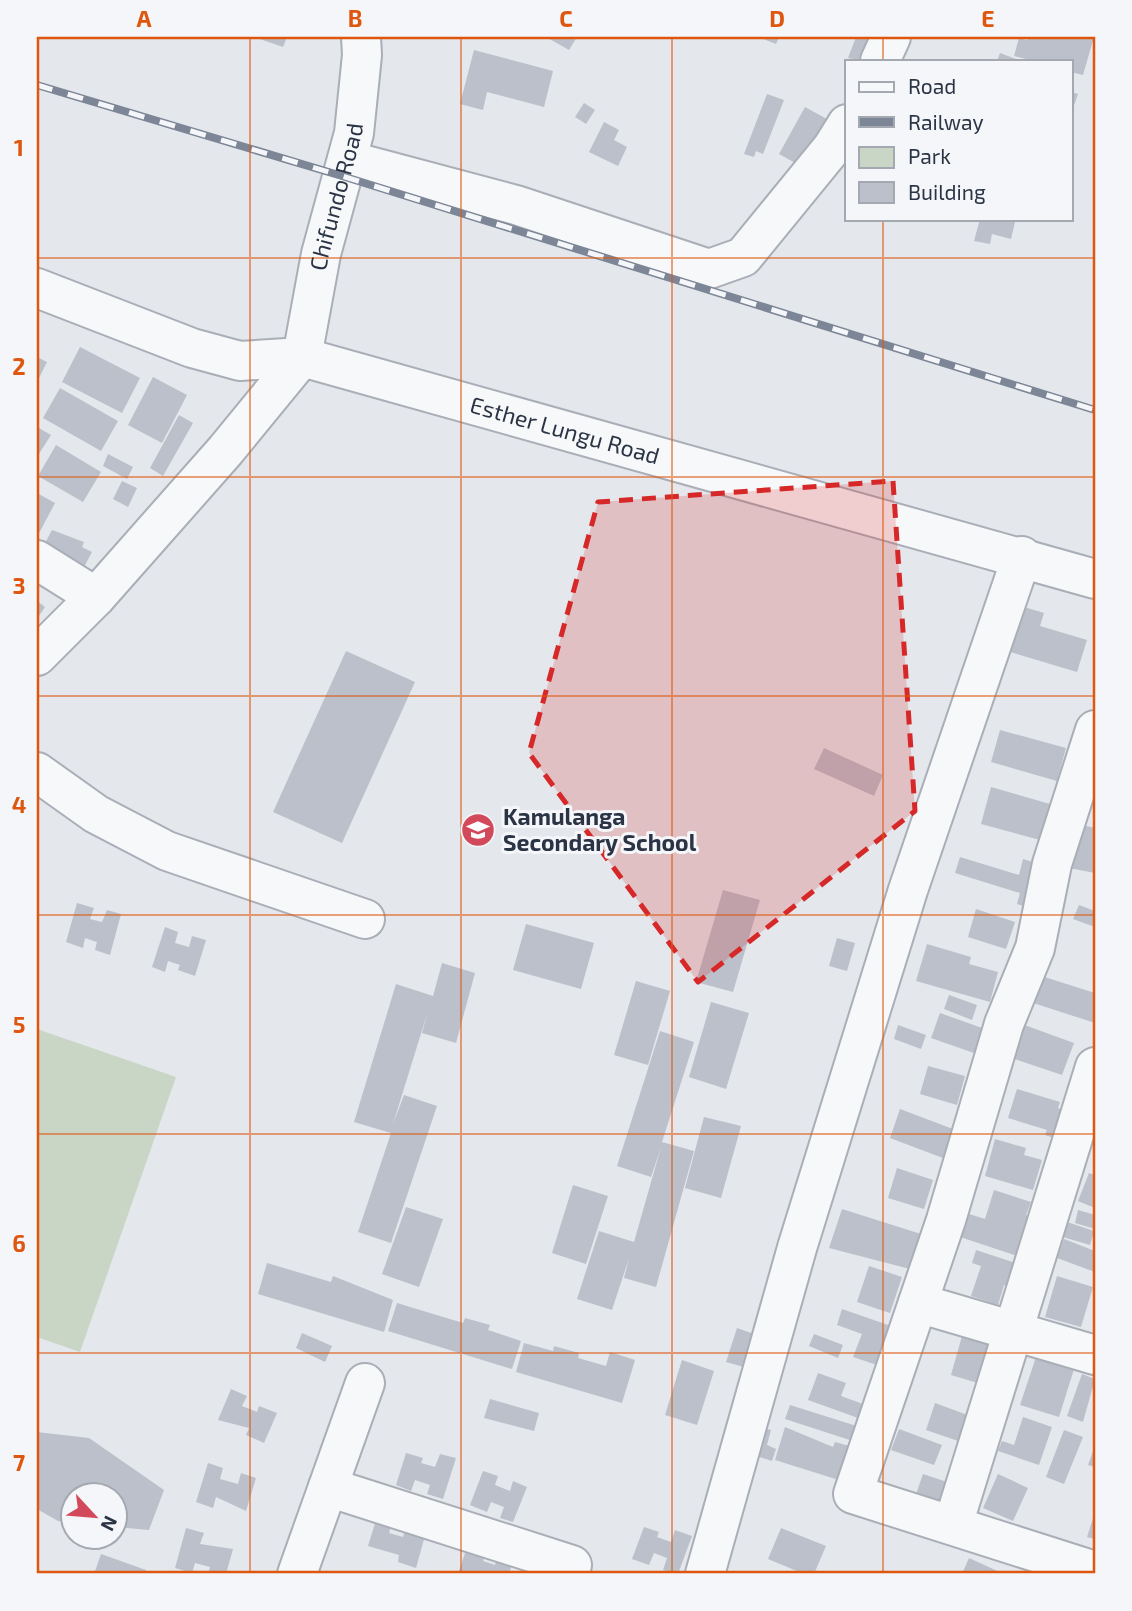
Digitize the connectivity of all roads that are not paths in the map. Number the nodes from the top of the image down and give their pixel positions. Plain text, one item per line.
1 (361, 37) edge
2 (891, 37) edge
3 (880, 60) edge
4 (845, 127) edge
5 (348, 160) junction
6 (37, 288) edge
7 (302, 357) junction
8 (1022, 556) junction
9 (37, 559) edge
10 (1095, 579) edge
11 (96, 597) junction
12 (37, 656) edge
13 (1095, 730) edge
14 (37, 772) edge
15 (365, 919) dead end
16 (1095, 1068) edge
17 (918, 1303) junction
18 (1013, 1330) junction
19 (1095, 1355) edge
20 (365, 1383) dead end
21 (328, 1487) junction
22 (953, 1525) junction
23 (572, 1565) dead end
24 (1095, 1571) edge
25 (297, 1574) edge
26 (705, 1574) edge

1 - 5 street, Chifundo Road
2 - 3 street
4 - 5 street
5 - 7 street, Chifundo Road
6 - 7 street, Esther Lungu Road
7 - 8 street, Esther Lungu Road
7 - 11 street
8 - 10 street, Esther Lungu Road
8 - 26 street
9 - 11 street
11 - 12 street
13 - 17 street
14 - 15 street
16 - 18 street
17 - 18 street
17 - 22 street
18 - 19 street
18 - 22 street
20 - 21 street
21 - 23 street
21 - 25 street
22 - 24 street

